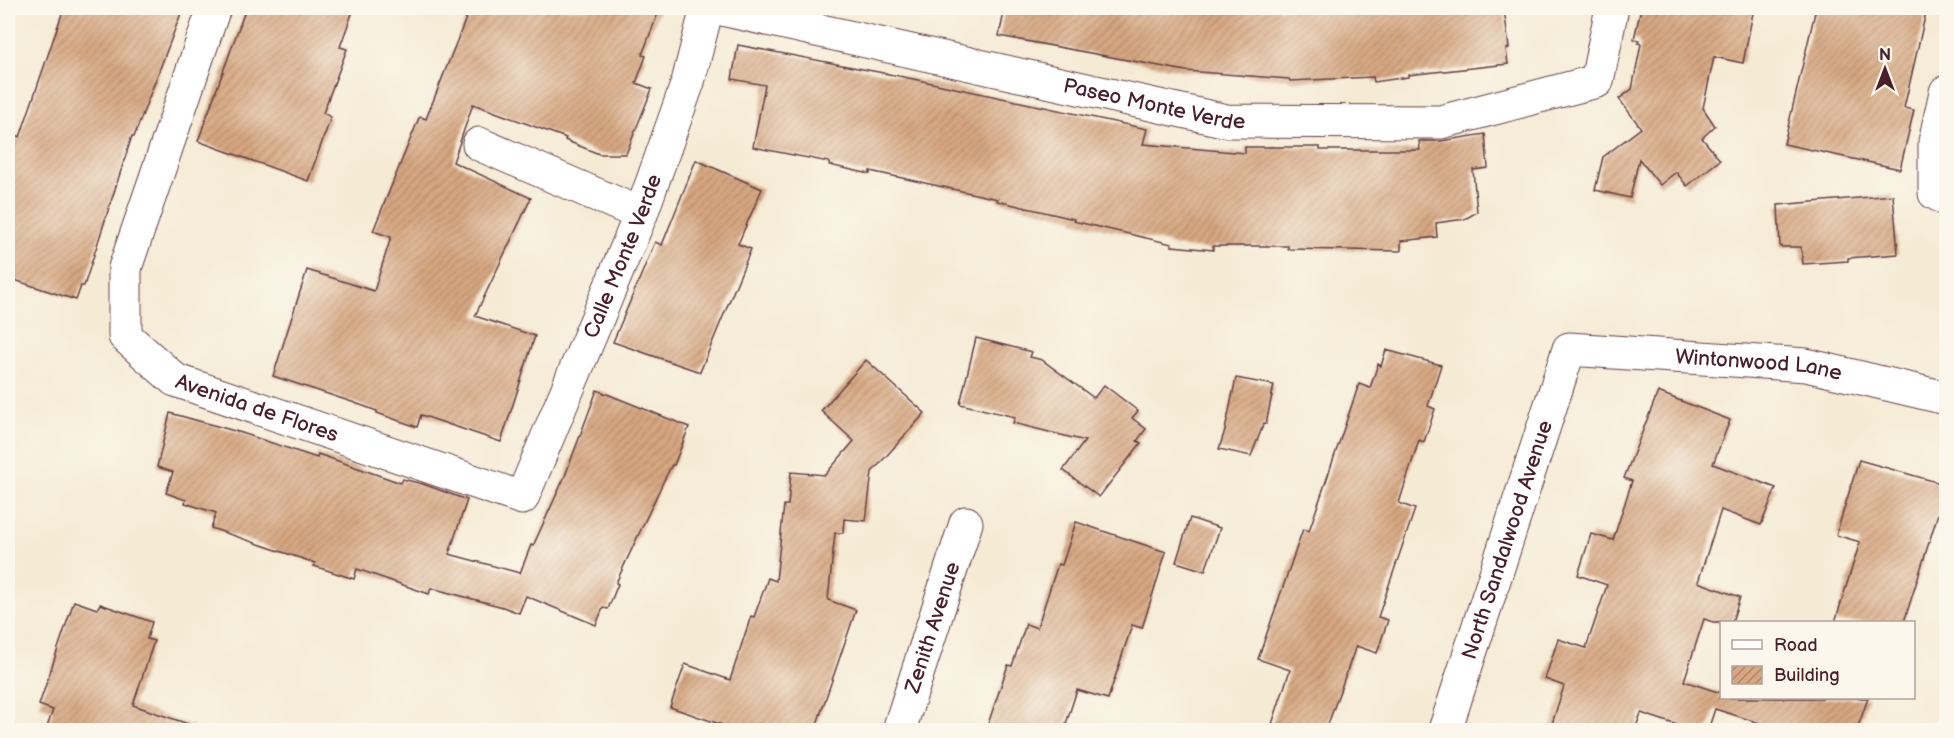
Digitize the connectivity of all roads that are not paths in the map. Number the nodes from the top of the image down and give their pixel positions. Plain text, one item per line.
1 (214, 8) edge
2 (707, 8) edge
3 (717, 8) edge
4 (1612, 8) edge
5 (1947, 92) edge
6 (479, 144) dead end
7 (1941, 196) edge
8 (641, 214) junction
9 (1569, 349) joint
10 (1947, 398) edge
11 (522, 498) joint
12 (966, 523) dead end
13 (899, 730) edge
14 (1445, 730) edge

1 - 11 street, Avenida de Flores
2 - 8 street, Calle Monte Verde
3 - 4 street, Paseo Monte Verde
5 - 7 street
6 - 8 street
8 - 11 street, Calle Monte Verde
9 - 10 street, Wintonwood Lane
9 - 14 street, North Sandalwood Avenue
12 - 13 street, Zenith Avenue

